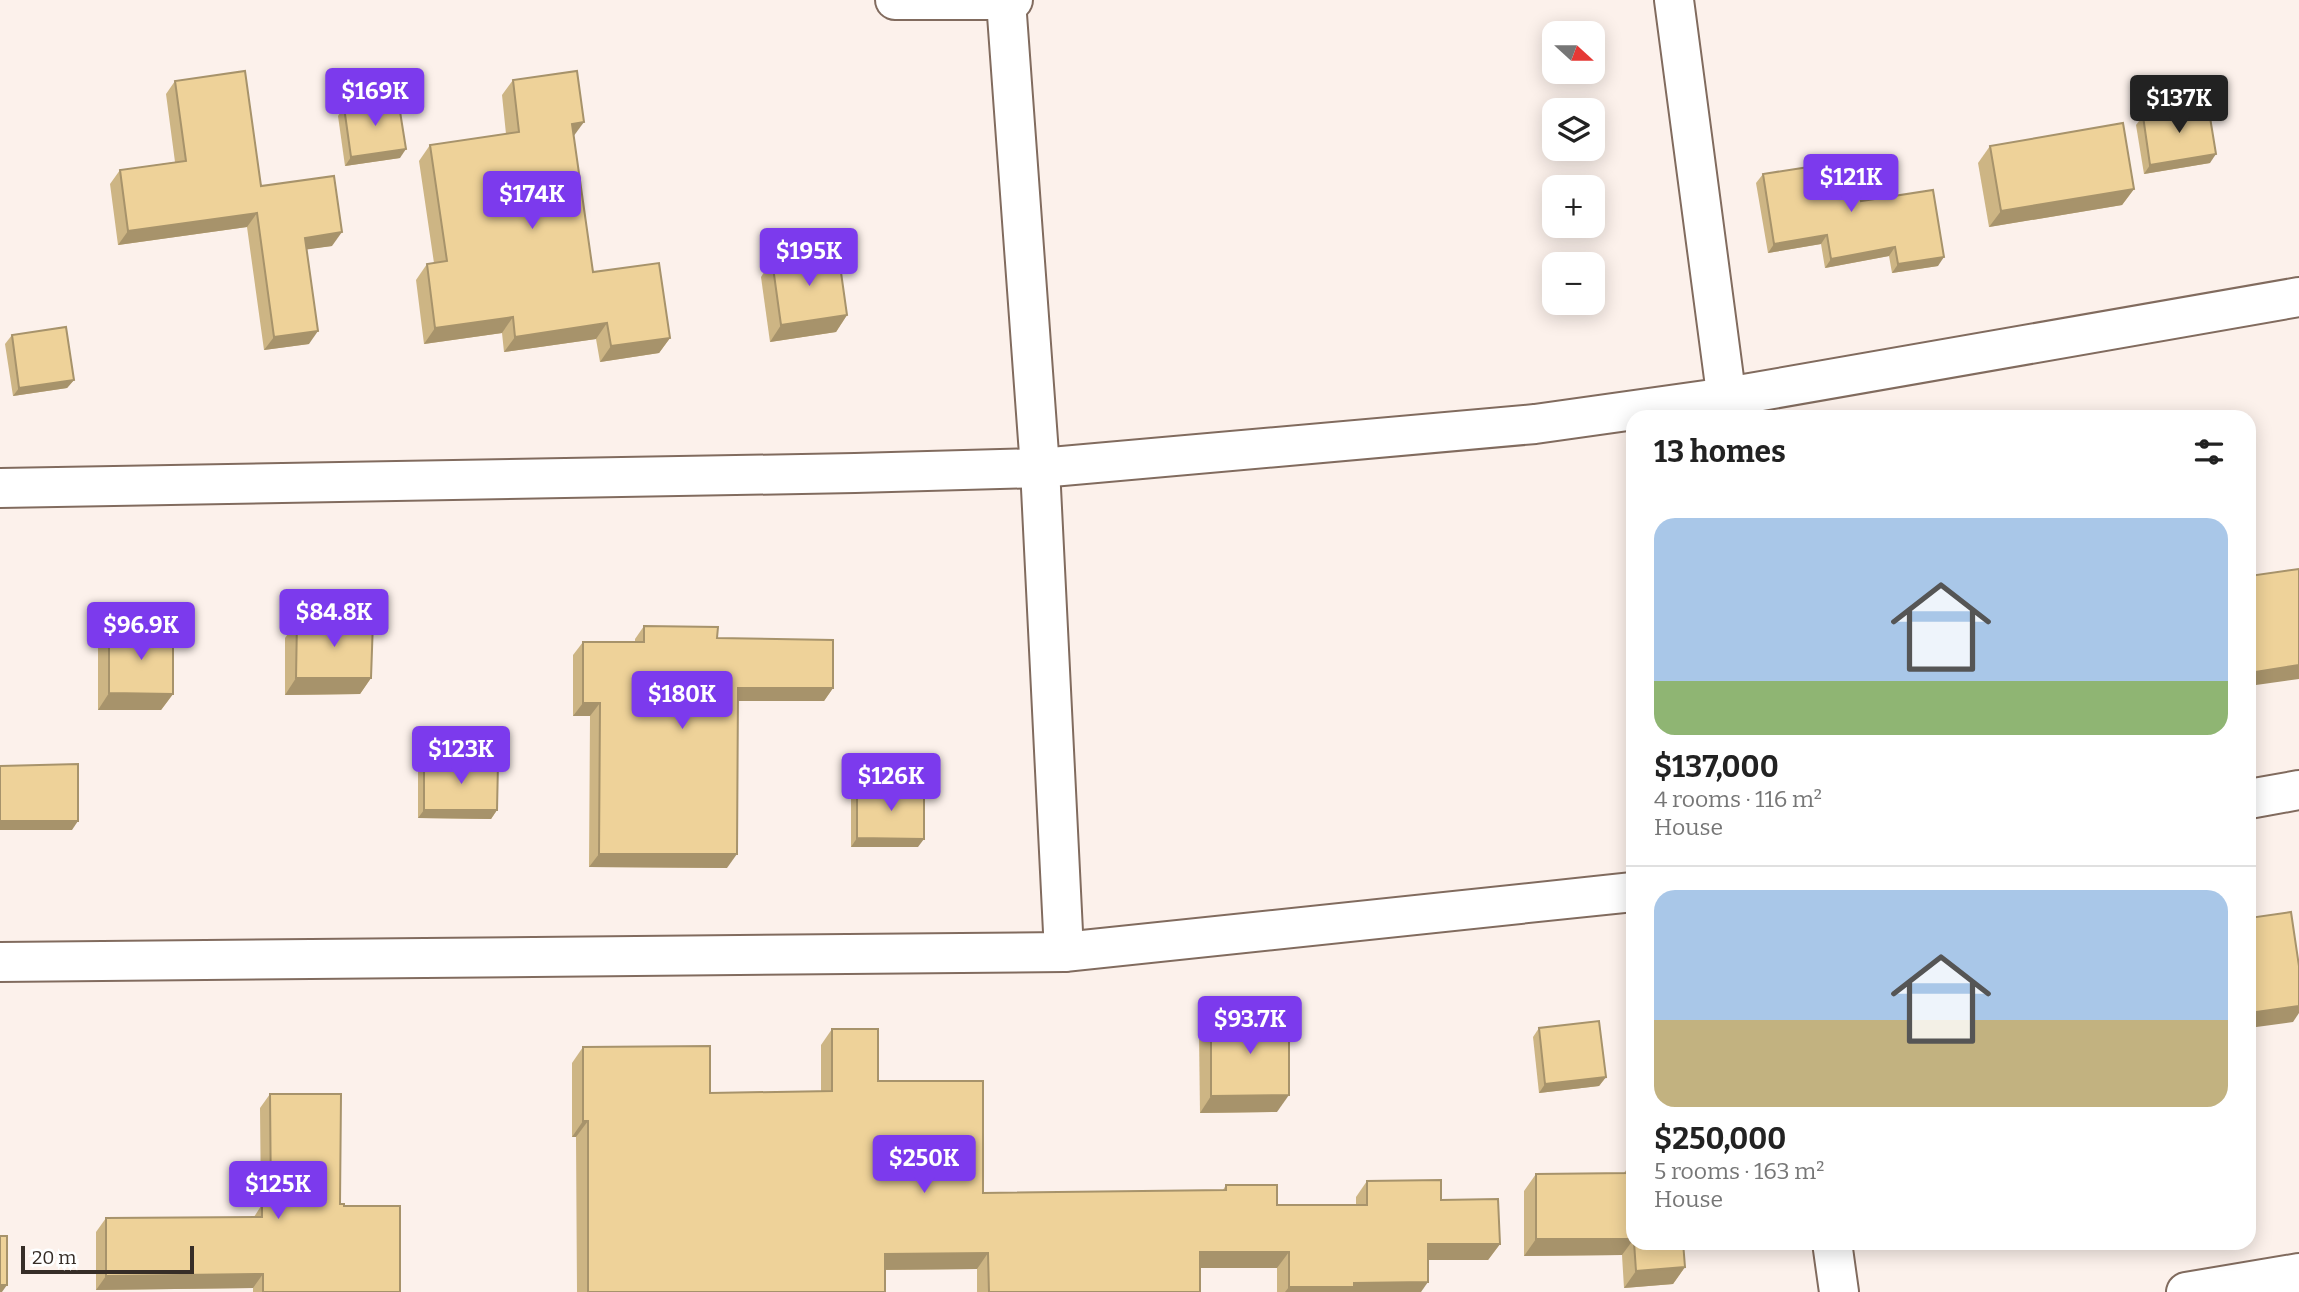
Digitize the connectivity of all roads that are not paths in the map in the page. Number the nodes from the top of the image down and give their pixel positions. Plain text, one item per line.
1 (895, 0) edge
2 (1013, 0) edge
3 (1674, 0) edge
4 (1006, 1) edge
5 (2299, 297) edge
6 (1728, 407) edge
7 (1694, 410) edge
8 (1626, 416) edge
9 (1040, 468) junction
10 (0, 488) edge
11 (2299, 790) edge
12 (2256, 798) edge
13 (1626, 893) edge
14 (1064, 952) junction
15 (0, 962) edge
16 (1833, 1250) edge
17 (2299, 1273) edge
18 (1839, 1292) edge
19 (2186, 1292) edge

1 - 4 street
2 - 4 street
3 - 6 street
4 - 9 street
5 - 6 street
6 - 7 street
8 - 9 street
9 - 10 street
9 - 14 street
11 - 12 street
13 - 14 street
14 - 15 street
16 - 18 street
17 - 19 street

